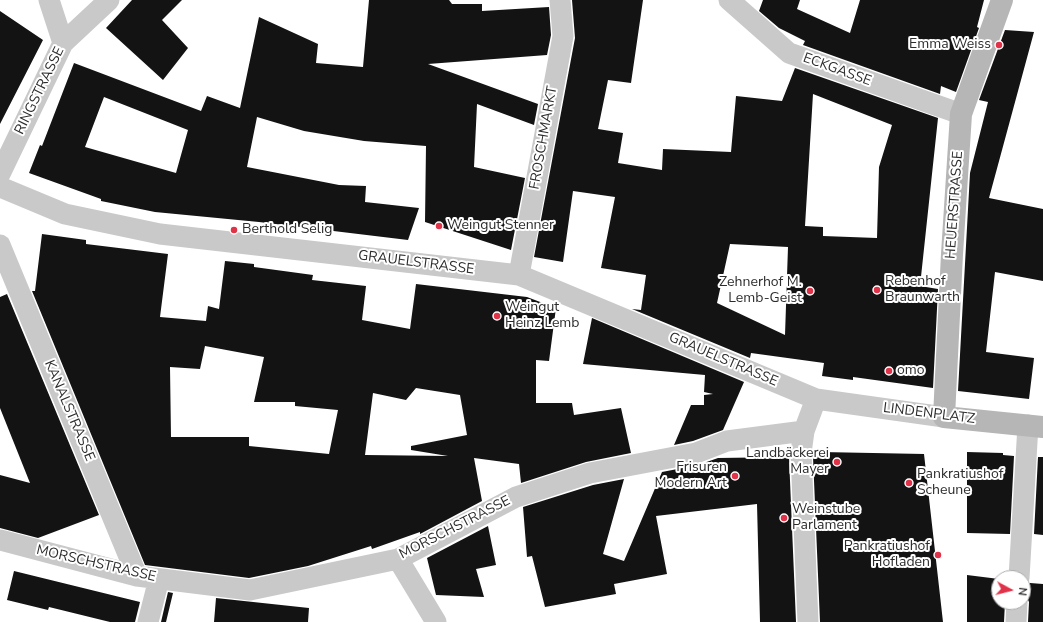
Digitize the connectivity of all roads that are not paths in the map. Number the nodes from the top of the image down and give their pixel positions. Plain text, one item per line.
1 (49, 0) edge
2 (109, 0) edge
3 (560, 0) edge
4 (729, 0) edge
5 (1002, 0) edge
6 (63, 43) junction
7 (961, 114) junction
8 (0, 174) edge
9 (0, 187) edge
10 (0, 245) edge
11 (519, 275) junction
12 (816, 399) junction
13 (944, 417) junction
14 (1035, 426) edge
15 (804, 431) junction
16 (0, 540) edge
17 (398, 559) junction
18 (1020, 570) edge
19 (137, 576) junction
20 (159, 579) junction
21 (1017, 610) edge
22 (148, 622) edge
23 (436, 622) edge
24 (808, 622) edge
25 (1016, 622) edge

1 - 6 street
2 - 6 street, RINGSTRASSE
3 - 11 street, FROSCHMARKT
4 - 7 street, ECKGASSE
5 - 7 street, HEUERSTRASSE
6 - 8 street, RINGSTRASSE
7 - 13 street, HEUERSTRASSE
9 - 11 street, GRAUELSTRASSE
10 - 19 street, KANALSTRASSE
11 - 12 street, GRAUELSTRASSE
12 - 13 street, LINDENPLATZ
12 - 15 street
13 - 14 street, LINDENPLATZ
14 - 18 street
15 - 17 street, MORSCHSTRASSE
15 - 24 street
16 - 19 street, MORSCHSTRASSE
17 - 20 street, MORSCHSTRASSE
17 - 23 street
19 - 20 street, MORSCHSTRASSE
20 - 22 street
21 - 25 street

